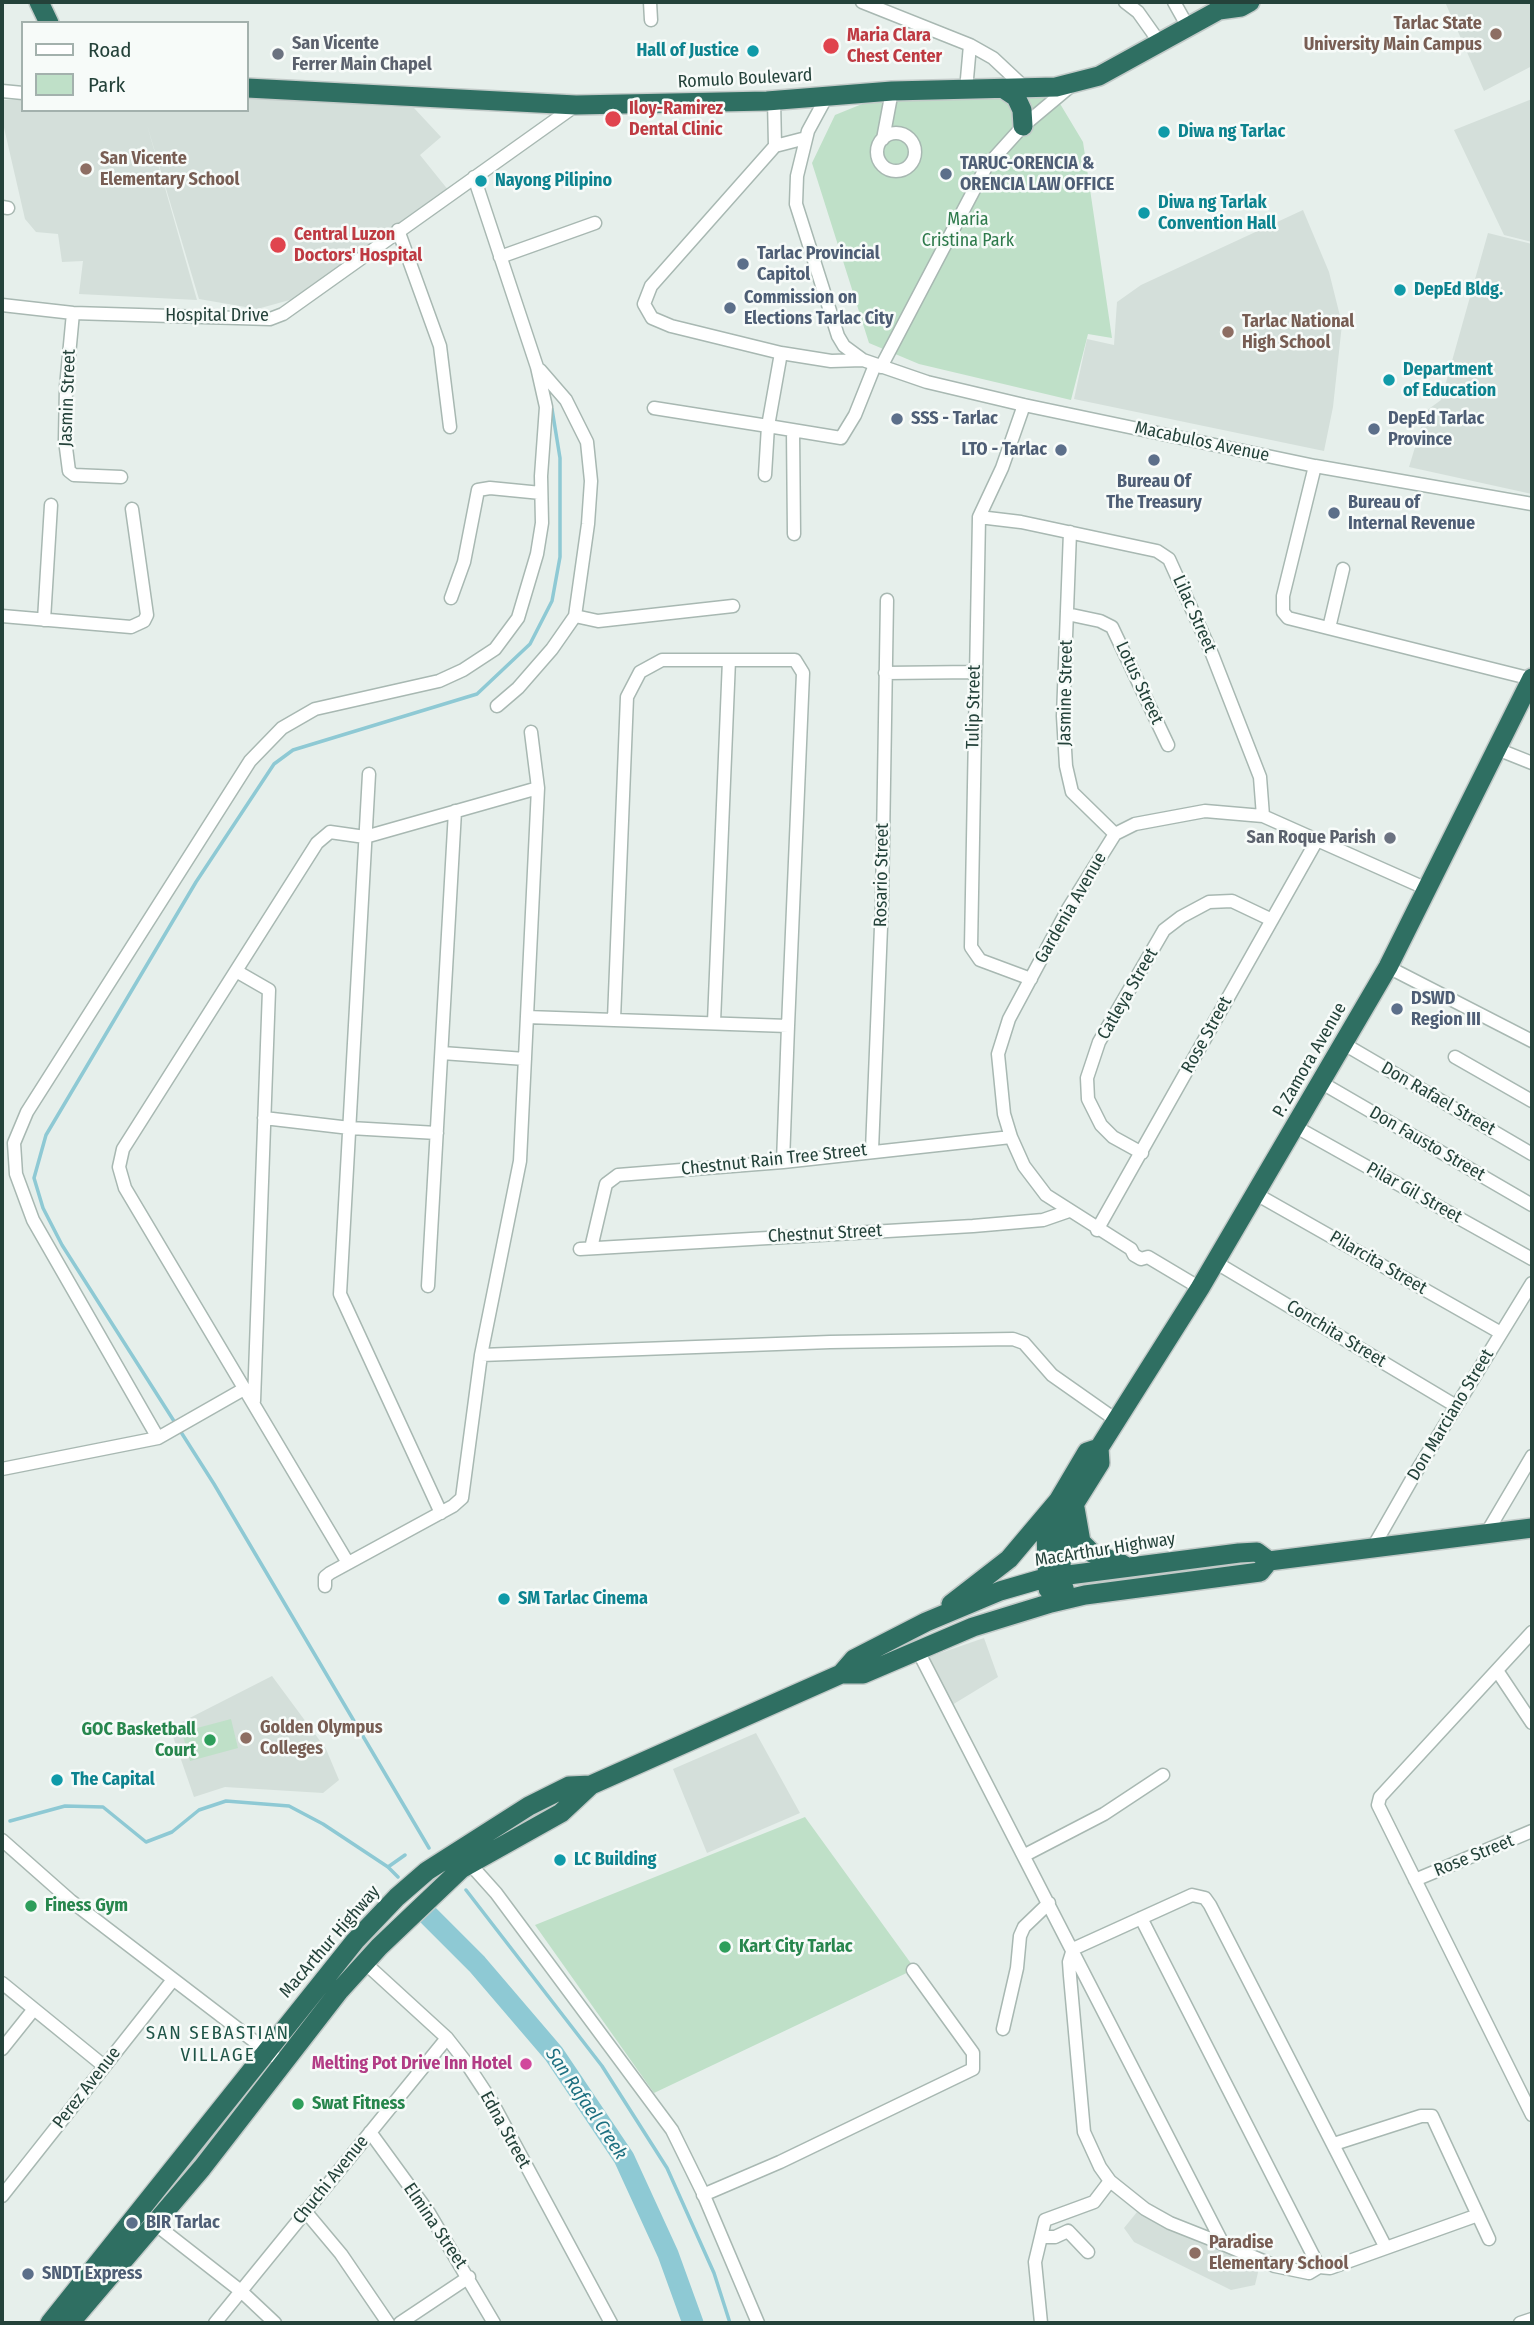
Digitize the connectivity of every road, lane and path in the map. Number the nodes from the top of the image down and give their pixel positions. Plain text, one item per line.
1 (40, 2) edge
2 (650, 2) edge
3 (862, 2) edge
4 (1125, 2) edge
5 (1174, 2) edge
6 (1250, 2) edge
7 (1228, 4) edge
8 (652, 20) dead end
9 (48, 21) edge
10 (1188, 27) junction
11 (1160, 43) junction
12 (970, 46) junction
13 (1072, 85) junction
14 (248, 88) edge
15 (1025, 88) junction
16 (1004, 89) junction
17 (966, 90) junction
18 (2, 91) edge
19 (892, 92) junction
20 (21, 93) edge
21 (827, 96) junction
22 (774, 100) junction
23 (576, 105) junction
24 (1023, 126) junction
25 (806, 138) junction
26 (883, 139) dead end
27 (775, 146) junction
28 (474, 177) junction
29 (595, 223) dead end
30 (398, 230) junction
31 (500, 257) junction
32 (2, 305) edge
33 (74, 313) junction
34 (781, 353) junction
35 (873, 364) junction
36 (537, 367) junction
37 (1024, 405) junction
38 (654, 408) dead end
39 (768, 426) junction
40 (450, 427) dead end
41 (793, 430) junction
42 (1315, 466) junction
43 (765, 475) dead end
44 (121, 477) dead end
45 (541, 493) junction
46 (1532, 504) edge
47 (51, 505) dead end
48 (132, 509) dead end
49 (979, 517) junction
50 (1070, 533) junction
51 (794, 534) dead end
52 (1343, 569) dead end
53 (451, 597) dead end
54 (887, 600) dead end
55 (733, 606) dead end
56 (1067, 614) junction
57 (2, 616) edge
58 (575, 616) junction
59 (44, 620) junction
60 (1329, 628) junction
61 (729, 660) junction
62 (975, 672) junction
63 (885, 673) junction
64 (1532, 679) edge
65 (497, 706) dead end
66 (531, 732) dead end
67 (1168, 745) dead end
68 (1497, 749) junction
69 (1532, 763) edge
70 (369, 774) dead end
71 (538, 788) junction
72 (455, 811) junction
73 (1264, 816) junction
74 (1115, 834) junction
75 (366, 837) junction
76 (1317, 840) junction
77 (1427, 889) junction
78 (1272, 920) junction
79 (1388, 967) junction
80 (236, 971) junction
81 (1031, 979) junction
82 (527, 1017) junction
83 (614, 1019) junction
84 (714, 1022) junction
85 (788, 1026) junction
86 (1532, 1041) edge
87 (1344, 1044) junction
88 (442, 1053) junction
89 (1455, 1057) dead end
90 (525, 1059) junction
91 (1322, 1083) junction
92 (1532, 1101) edge
93 (264, 1118) junction
94 (1296, 1127) junction
95 (350, 1128) junction
96 (437, 1133) junction
97 (1011, 1137) junction
98 (872, 1150) junction
99 (1142, 1153) junction
100 (1532, 1154) edge
101 (783, 1162) junction
102 (1256, 1194) junction
103 (1532, 1205) edge
104 (1069, 1211) junction
105 (1097, 1230) junction
106 (585, 1249) joint
107 (1532, 1259) edge
108 (1215, 1262) junction
109 (1532, 1283) edge
110 (428, 1286) dead end
111 (1200, 1288) junction
112 (1501, 1333) junction
113 (481, 1355) junction
114 (244, 1389) junction
115 (254, 1401) junction
116 (1456, 1406) junction
117 (1116, 1420) junction
118 (161, 1436) junction
119 (1532, 1456) edge
120 (2, 1469) edge
121 (1067, 1502) junction
122 (441, 1513) junction
123 (1532, 1528) edge
124 (1486, 1534) junction
125 (1373, 1549) junction
126 (1269, 1562) junction
127 (348, 1563) junction
128 (1126, 1566) junction
129 (1053, 1576) junction
130 (325, 1586) dead end
131 (1059, 1601) junction
132 (926, 1622) junction
133 (1532, 1632) edge
134 (917, 1649) junction
135 (1498, 1672) junction
136 (841, 1674) junction
137 (1532, 1723) edge
138 (1163, 1775) dead end
139 (591, 1785) junction
140 (1532, 1831) edge
141 (2, 1840) edge
142 (1025, 1856) junction
143 (470, 1864) junction
144 (1415, 1880) junction
145 (1049, 1903) junction
146 (1141, 1918) junction
147 (1073, 1949) junction
148 (365, 1963) junction
149 (913, 1970) dead end
150 (172, 1981) junction
151 (2, 1983) edge
152 (34, 2010) junction
153 (1003, 2029) dead end
154 (447, 2038) junction
155 (2, 2049) edge
156 (266, 2051) junction
157 (284, 2064) junction
158 (104, 2066) junction
159 (1532, 2115) edge
160 (370, 2132) junction
161 (1334, 2144) junction
162 (1110, 2181) junction
163 (703, 2195) junction
164 (2, 2196) edge
165 (305, 2211) junction
166 (1478, 2215) junction
167 (155, 2224) junction
168 (1043, 2237) junction
169 (1489, 2239) dead end
170 (1223, 2244) junction
171 (1385, 2246) junction
172 (1088, 2252) dead end
173 (1319, 2266) junction
174 (469, 2277) junction
175 (242, 2292) junction
176 (1532, 2319) edge
177 (50, 2323) edge
178 (70, 2323) edge
179 (215, 2323) edge
180 (275, 2323) edge
181 (388, 2323) edge
182 (400, 2323) edge
183 (494, 2323) edge
184 (611, 2323) edge
185 (758, 2323) edge
186 (1041, 2323) edge
187 (1520, 2323) edge

1 - 9 highway
2 - 8 street
3 - 12 street
4 - 11 street
5 - 10 street
6 - 7 highway, Romulo Boulevard
7 - 10 highway, Romulo Boulevard
10 - 11 highway, Romulo Boulevard
11 - 13 highway, Romulo Boulevard
12 - 15 street
12 - 17 street
13 - 15 highway, Romulo Boulevard
13 - 24 street
14 - 23 highway, Romulo Boulevard
15 - 16 highway, Romulo Boulevard
16 - 17 highway, Romulo Boulevard
16 - 24 highway
17 - 19 highway, Romulo Boulevard
18 - 20 street
19 - 21 highway, Romulo Boulevard
19 - 26 street
21 - 22 highway, Romulo Boulevard
21 - 25 street
22 - 23 highway, Romulo Boulevard
22 - 27 street
23 - 28 street, Hospital Drive
24 - 35 street
25 - 27 street
25 - 35 street
27 - 34 street
28 - 30 street, Hospital Drive
28 - 31 street
29 - 31 street
30 - 33 street, Hospital Drive
30 - 40 street
31 - 36 street
32 - 33 street, Hospital Drive
33 - 44 street, Jasmin Street
34 - 35 street
34 - 39 street
35 - 37 street, Macabulos Avenue
35 - 41 street
36 - 45 street
36 - 58 street
37 - 42 street, Macabulos Avenue
37 - 49 street, Tulip Street
38 - 39 street
39 - 41 street
39 - 43 street
41 - 51 street
42 - 46 street, Macabulos Avenue
42 - 60 street
45 - 53 street
45 - 118 street
47 - 59 street
48 - 59 street
49 - 50 street, Lilac Street
49 - 62 street, Tulip Street
50 - 56 street, Jasmine Street
50 - 73 street, Lilac Street
52 - 60 street
54 - 63 street, Rosario Street
55 - 58 street
56 - 67 street, Lotus Street
56 - 74 street, Jasmine Street
57 - 59 street
58 - 65 street
60 - 64 street
61 - 83 street
61 - 84 street
61 - 85 street
62 - 63 street
62 - 81 street, Tulip Street
63 - 98 street, Rosario Street
64 - 68 highway, P. Zamora Avenue
66 - 71 street
68 - 69 street
68 - 77 highway, P. Zamora Avenue
70 - 75 street
71 - 72 street
71 - 82 street
72 - 75 street
72 - 88 street
73 - 74 street, Gardenia Avenue
73 - 76 street, Gardenia Avenue
74 - 81 street, Gardenia Avenue
75 - 80 street
75 - 95 street
76 - 77 street, Gardenia Avenue
76 - 78 street, Rose Street
77 - 79 highway, P. Zamora Avenue
78 - 99 street, Rose Street
78 - 99 street, Catleya Street
79 - 86 street
79 - 87 highway, P. Zamora Avenue
80 - 93 street
80 - 114 street
81 - 97 street, Gardenia Avenue
82 - 83 street
82 - 90 street
83 - 84 street
84 - 85 street
85 - 101 street
87 - 91 highway, P. Zamora Avenue
87 - 100 street, Don Rafael Street
88 - 90 street
88 - 96 street
89 - 92 street
90 - 113 street
91 - 94 highway, P. Zamora Avenue
91 - 103 street, Don Fausto Street
93 - 95 street
93 - 115 street
94 - 102 highway, P. Zamora Avenue
94 - 107 street, Pilar Gil Street
95 - 96 street
95 - 122 street
96 - 110 street
97 - 98 street, Chestnut Rain Tree Street
97 - 104 street, Gardenia Avenue
98 - 101 street, Chestnut Rain Tree Street
99 - 105 street, Rose Street
101 - 106 street, Chestnut Rain Tree Street
102 - 108 highway, P. Zamora Avenue
102 - 112 street, Pilarcita Street
104 - 105 street, Gardenia Avenue
104 - 106 street, Chestnut Street
105 - 111 street, Gardenia Avenue
108 - 111 highway, P. Zamora Avenue
108 - 116 street, Conchita Street
109 - 112 street, Don Marciano Street
111 - 117 highway, P. Zamora Avenue
112 - 116 street, Don Marciano Street
113 - 117 street
113 - 122 street
114 - 115 street
114 - 118 street
115 - 127 street
116 - 125 street, Don Marciano Street
117 - 121 highway, P. Zamora Avenue
118 - 120 street
119 - 124 street
121 - 128 highway
121 - 129 highway, P. Zamora Avenue
121 - 132 highway
122 - 127 street
123 - 124 highway, MacArthur Highway
124 - 125 highway, MacArthur Highway
125 - 126 highway, MacArthur Highway
126 - 128 highway, MacArthur Highway
126 - 131 highway, MacArthur Highway
127 - 130 street
128 - 129 highway, MacArthur Highway
129 - 131 highway, P. Zamora Avenue
129 - 132 highway, MacArthur Highway
131 - 134 highway, MacArthur Highway
132 - 136 highway, MacArthur Highway
133 - 135 street
134 - 136 highway, MacArthur Highway
134 - 142 street
135 - 137 street
135 - 144 street
136 - 139 highway, MacArthur Highway
138 - 142 street
139 - 143 highway, MacArthur Highway
139 - 156 highway, MacArthur Highway
140 - 144 street, Rose Street
141 - 150 street
142 - 145 street
143 - 148 highway, MacArthur Highway
143 - 163 street
144 - 159 street
145 - 147 street
145 - 153 street
146 - 147 street
146 - 161 street
146 - 173 street
147 - 162 street
147 - 170 street
148 - 154 street, Edna Street
148 - 157 highway, MacArthur Highway
149 - 163 street
150 - 156 street
150 - 158 street, Perez Avenue
151 - 152 street
152 - 155 street
152 - 158 street
154 - 160 street, Chuchi Avenue
154 - 184 street, Edna Street
156 - 157 street
156 - 177 highway, MacArthur Highway
157 - 167 highway, MacArthur Highway
158 - 164 street, Perez Avenue
160 - 165 street, Chuchi Avenue
160 - 174 street, Elmina Street
161 - 166 street
161 - 171 street
162 - 168 street
162 - 170 street
163 - 185 street
165 - 175 street, Chuchi Avenue
165 - 181 street
166 - 169 street
166 - 171 street
167 - 175 street
167 - 178 highway, MacArthur Highway
168 - 172 street
168 - 186 street
170 - 173 street
171 - 173 street
174 - 182 street
174 - 183 street, Elmina Street
175 - 179 street, Chuchi Avenue
175 - 180 street
176 - 187 street

